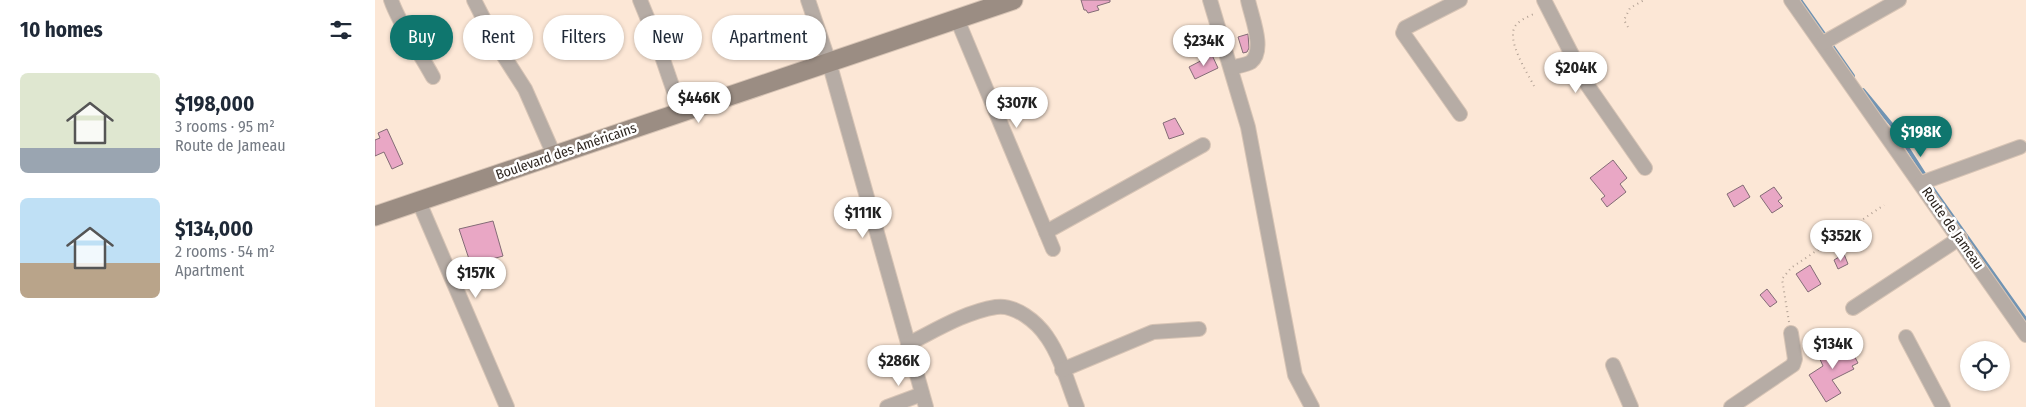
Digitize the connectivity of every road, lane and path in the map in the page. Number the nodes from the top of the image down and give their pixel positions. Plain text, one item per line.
1 (391, 0) edge
2 (474, 0) edge
3 (640, 0) edge
4 (807, 0) edge
5 (1210, 0) edge
6 (1248, 0) edge
7 (1460, 0) edge
8 (1644, 0) edge
9 (1791, 0) edge
10 (1899, 0) edge
11 (1004, 2) edge
12 (1545, 3) edge
13 (957, 19) junction
14 (1628, 27) dead end
15 (1823, 43) junction
16 (829, 62) junction
17 (1231, 68) junction
18 (433, 77) dead end
19 (1535, 86) dead end
20 (681, 112) junction
21 (1459, 114) dead end
22 (1203, 145) dead end
23 (2020, 147) dead end
24 (554, 155) junction
25 (1645, 168) dead end
26 (1921, 183) junction
27 (419, 202) junction
28 (1884, 205) dead end
29 (375, 216) edge
30 (1045, 232) junction
31 (1960, 238) junction
32 (1053, 249) dead end
33 (1853, 308) dead end
34 (1199, 329) dead end
35 (1791, 333) joint
36 (2026, 335) edge
37 (1906, 337) dead end
38 (908, 344) junction
39 (1613, 365) dead end
40 (1062, 370) junction
41 (924, 400) edge
42 (507, 407) edge
43 (887, 407) edge
44 (1077, 407) edge
45 (1312, 407) edge
46 (1631, 407) edge
47 (1731, 407) edge
48 (1943, 407) edge

1 - 18 street
2 - 24 street
3 - 20 street
4 - 16 street
5 - 17 street
6 - 17 street
7 - 21 street
8 - 14 path
9 - 15 street, Route de Jameau
10 - 15 street
11 - 13 main road, Boulevard des Américains
12 - 19 path
12 - 25 street
13 - 16 main road, Boulevard des Américains
13 - 30 street
15 - 26 street, Route de Jameau
16 - 20 main road, Boulevard des Américains
16 - 38 street
17 - 45 street
20 - 24 main road, Boulevard des Américains
22 - 30 street
23 - 26 street
24 - 27 main road, Boulevard des Américains
26 - 31 street, Route de Jameau
27 - 29 main road, Boulevard des Américains
27 - 42 street
28 - 35 path
30 - 32 street
31 - 33 street
31 - 36 street, Route de Jameau
34 - 40 street
35 - 47 street
37 - 48 street
38 - 40 street
38 - 41 street
39 - 46 street
40 - 44 street
41 - 43 street

